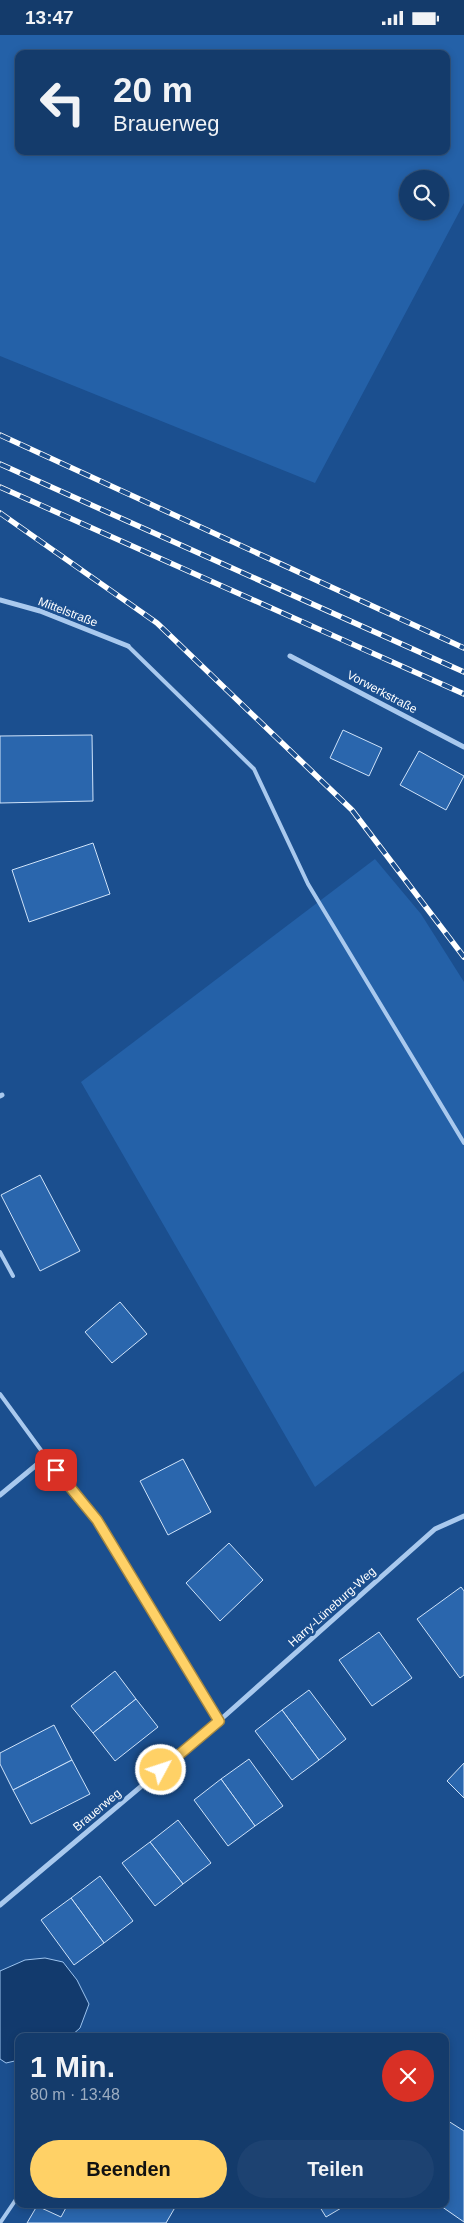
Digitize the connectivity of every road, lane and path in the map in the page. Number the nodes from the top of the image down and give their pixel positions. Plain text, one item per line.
1 (0, 600) edge
2 (128, 646) joint
3 (290, 656) dead end
4 (464, 747) edge
5 (464, 1143) edge
6 (0, 1252) edge
7 (13, 1276) dead end
8 (0, 1394) edge
9 (46, 1457) junction
10 (0, 1495) edge
11 (464, 1516) edge
12 (219, 1721) junction
13 (0, 1905) edge
14 (15, 2201) edge
15 (0, 2223) edge

1 - 2 street, Mittelstraße
2 - 5 lane
3 - 4 street, Vorwerkstraße
6 - 7 lane
8 - 9 lane
9 - 10 street
9 - 12 street
11 - 12 street, Harry-Lüneburg-Weg
12 - 13 street, Brauerweg
14 - 15 lane

